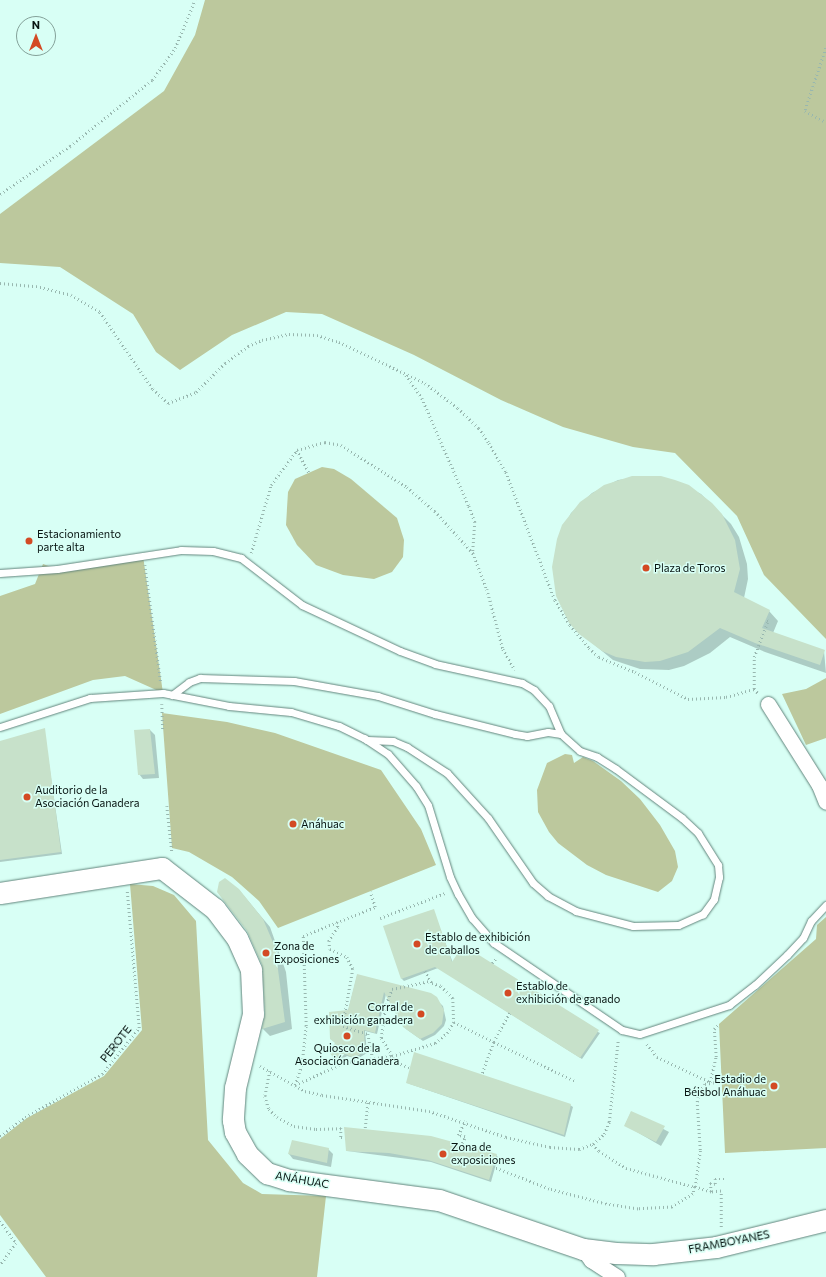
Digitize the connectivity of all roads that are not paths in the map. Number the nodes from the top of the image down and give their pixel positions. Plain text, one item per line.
1 (0, 573) edge
2 (172, 696) junction
3 (768, 704) road end
4 (0, 726) edge
5 (561, 734) junction
6 (367, 740) junction
7 (826, 802) edge
8 (0, 894) edge
9 (826, 905) edge
10 (826, 1220) edge
11 (583, 1249) junction
12 (617, 1277) edge

1 - 5 lane
2 - 4 lane
2 - 5 lane
2 - 6 lane
3 - 7 street
5 - 6 lane
6 - 9 lane
8 - 11 street, ANÁHUAC
10 - 11 street, FRAMBOYANES
11 - 12 street

